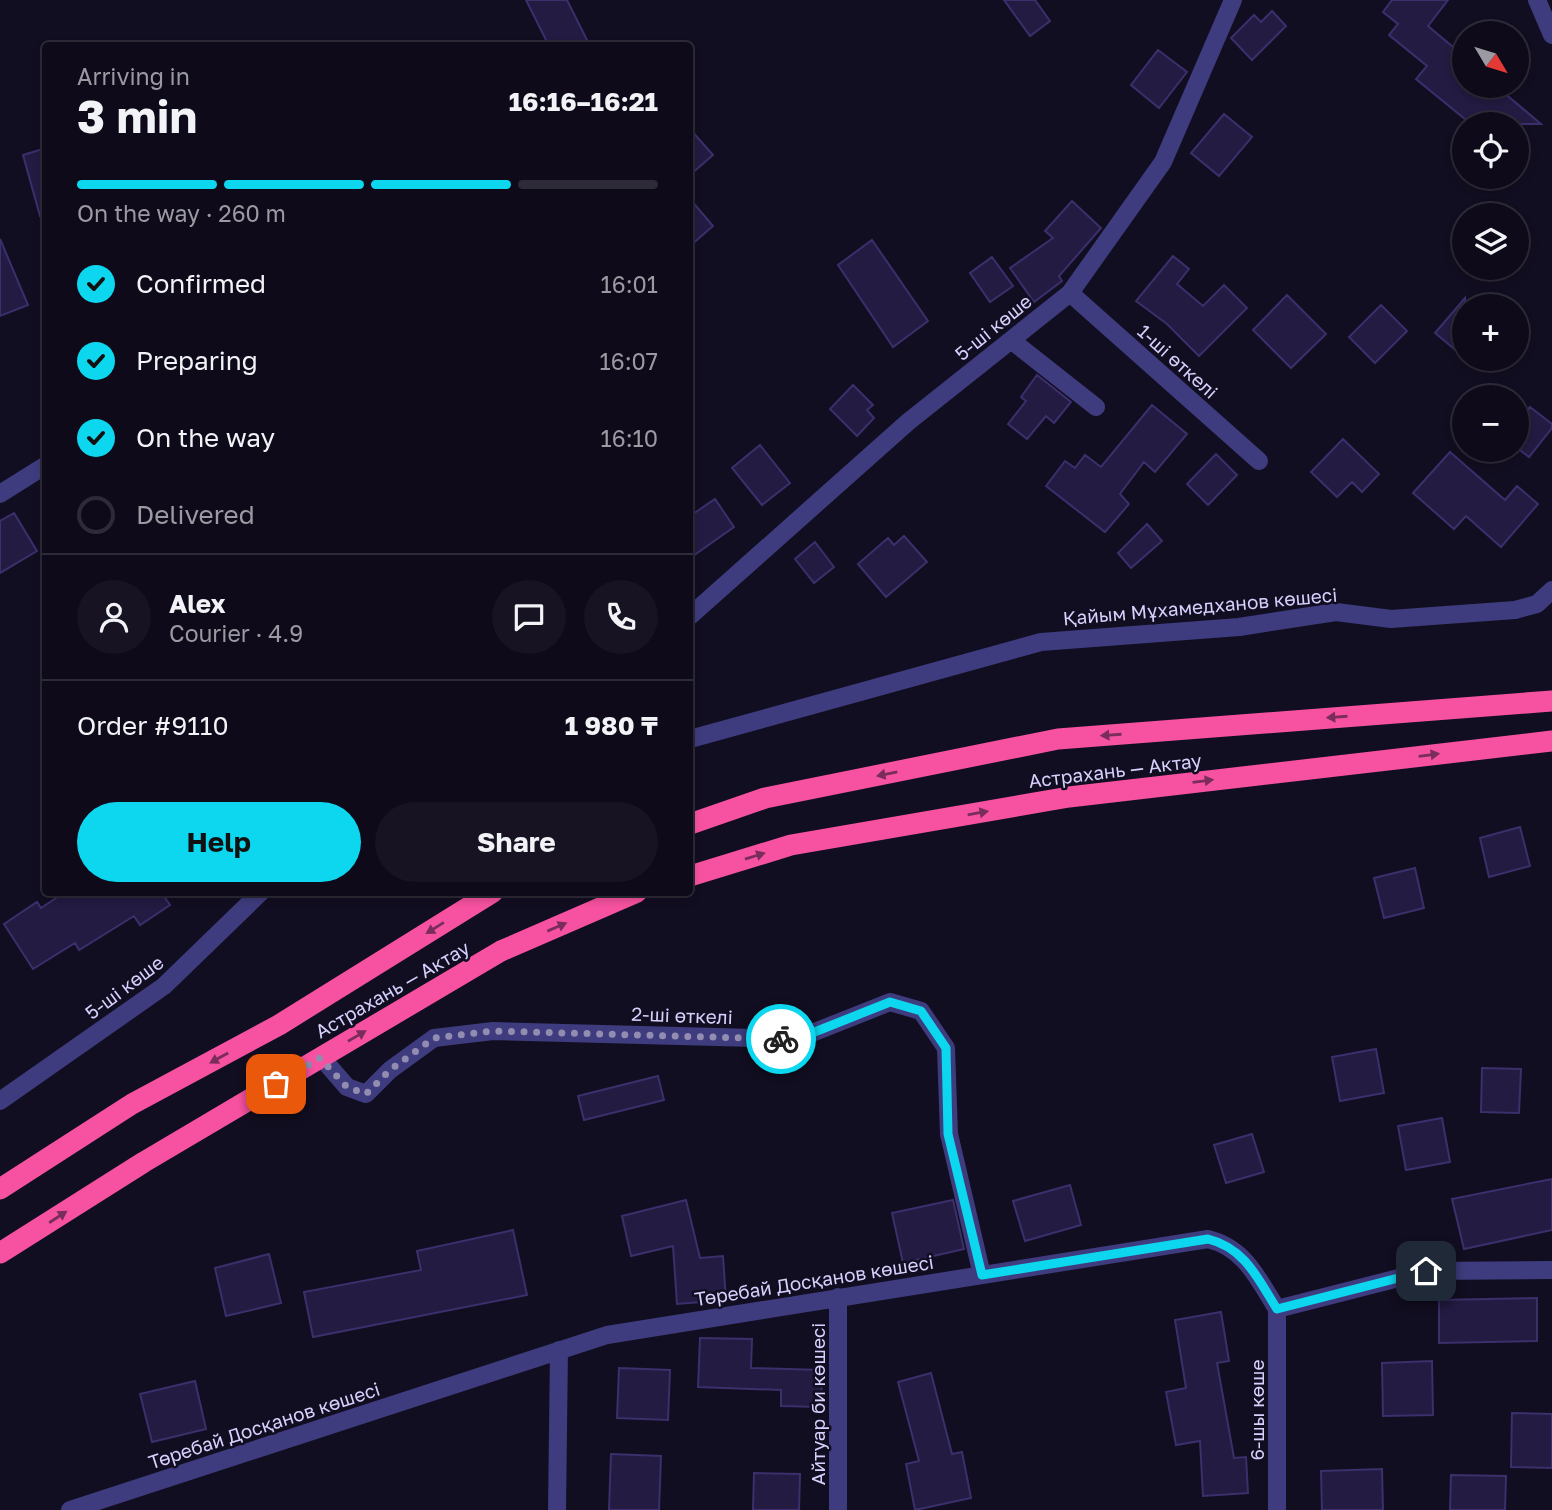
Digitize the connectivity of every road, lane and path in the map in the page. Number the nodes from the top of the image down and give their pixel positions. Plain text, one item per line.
1 (1233, 0) edge
2 (1537, 0) edge
3 (1552, 35) edge
4 (1070, 293) junction
5 (1011, 340) junction
6 (1096, 407) dead end
7 (1259, 461) dead end
8 (42, 468) edge
9 (0, 494) edge
10 (1552, 590) edge
11 (693, 613) edge
12 (1552, 701) edge
13 (693, 738) edge
14 (1552, 741) edge
15 (693, 823) edge
16 (693, 875) edge
17 (257, 896) edge
18 (487, 896) edge
19 (628, 896) edge
20 (320, 1058) junction
21 (0, 1101) edge
22 (0, 1189) edge
23 (0, 1253) edge
24 (1552, 1270) edge
25 (982, 1275) junction
26 (838, 1297) junction
27 (1277, 1309) junction
28 (559, 1350) junction
29 (70, 1510) edge
30 (557, 1510) edge
31 (838, 1510) edge
32 (1277, 1510) edge

1 - 4 street, 5-шi көше
2 - 3 street
4 - 5 street, 5-шi көше
4 - 7 street, 1-ші өткелі
5 - 6 street
5 - 11 street, 5-шi көше
8 - 9 street
10 - 13 street, Қайым Мұхамедханов көшесi
12 -> 15 highway, Астрахань — Актау
16 -> 14 highway, Астрахань — Актау
17 - 21 street, 5-шi көше
18 -> 22 highway, Астрахань — Актау
20 -> 19 highway, Астрахань — Актау
23 -> 20 highway, Астрахань — Актау
20 - 25 street, 2-ші өткелі
24 - 27 street
25 - 26 street, Төребай Досқанов көшесі
25 - 27 street, Төребай Досқанов көшесі
26 - 28 street, Төребай Досқанов көшесі
26 - 31 street, Айтуар би көшесі
27 - 32 street, 6-шы көше
28 - 29 street, Төребай Досқанов көшесі
28 - 30 street

